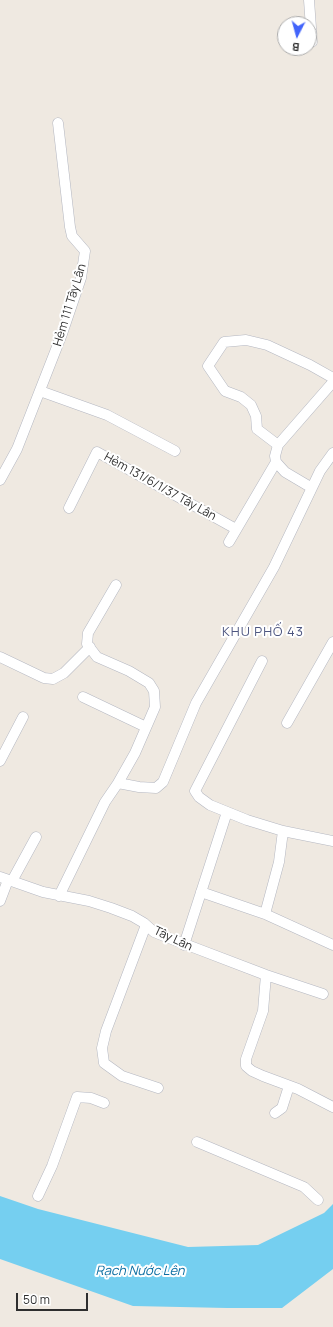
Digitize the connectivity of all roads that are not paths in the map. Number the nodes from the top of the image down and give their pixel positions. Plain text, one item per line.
1 (309, 0) edge
2 (310, 16) edge
3 (58, 123) dead end
4 (333, 378) edge
5 (333, 382) edge
6 (40, 391) junction
7 (278, 445) junction
8 (175, 451) dead end
9 (333, 453) edge
10 (276, 462) junction
11 (0, 480) edge
12 (312, 488) junction
13 (68, 508) dead end
14 (236, 529) junction
15 (229, 542) dead end
16 (116, 585) dead end
17 (333, 642) edge
18 (90, 647) junction
19 (0, 657) edge
20 (262, 662) dead end
21 (83, 697) dead end
22 (23, 717) dead end
23 (287, 723) dead end
24 (146, 727) junction
25 (0, 761) edge
26 (118, 783) junction
27 (227, 812) junction
28 (283, 831) junction
29 (36, 836) dead end
30 (333, 841) edge
31 (7, 879) edge
32 (201, 892) junction
33 (59, 896) junction
34 (0, 902) edge
35 (265, 914) junction
36 (146, 925) junction
37 (184, 944) junction
38 (333, 945) edge
39 (266, 975) junction
40 (323, 994) dead end
41 (289, 1086) junction
42 (158, 1088) dead end
43 (104, 1103) dead end
44 (333, 1107) edge
45 (275, 1113) dead end
46 (197, 1142) dead end
47 (38, 1196) dead end
48 (318, 1200) dead end

1 - 2 street
3 - 6 street, Hẻm 111 Tây Lân
4 - 7 street
5 - 7 street
6 - 8 street
6 - 11 street, Hẻm 111 Tây Lân
7 - 10 street
9 - 12 street
10 - 12 street
10 - 14 street
12 - 26 street
13 - 14 street, Hẻm 131/6/1/37 Tây Lân
14 - 15 street
16 - 18 street
17 - 23 street
18 - 19 street
18 - 24 street
20 - 27 street
21 - 24 street
22 - 25 street
24 - 26 street
26 - 33 street
27 - 28 street
27 - 32 street
28 - 30 street
28 - 35 street
29 - 31 street
31 - 33 street, Tây Lân
31 - 34 street
32 - 35 street
32 - 37 street
33 - 36 street, Tây Lân
35 - 38 street
36 - 37 street, Tây Lân
36 - 42 street
37 - 39 street, Tây Lân
39 - 40 street, Tây Lân
39 - 41 street
41 - 44 street
41 - 45 street
43 - 47 street
46 - 48 street

